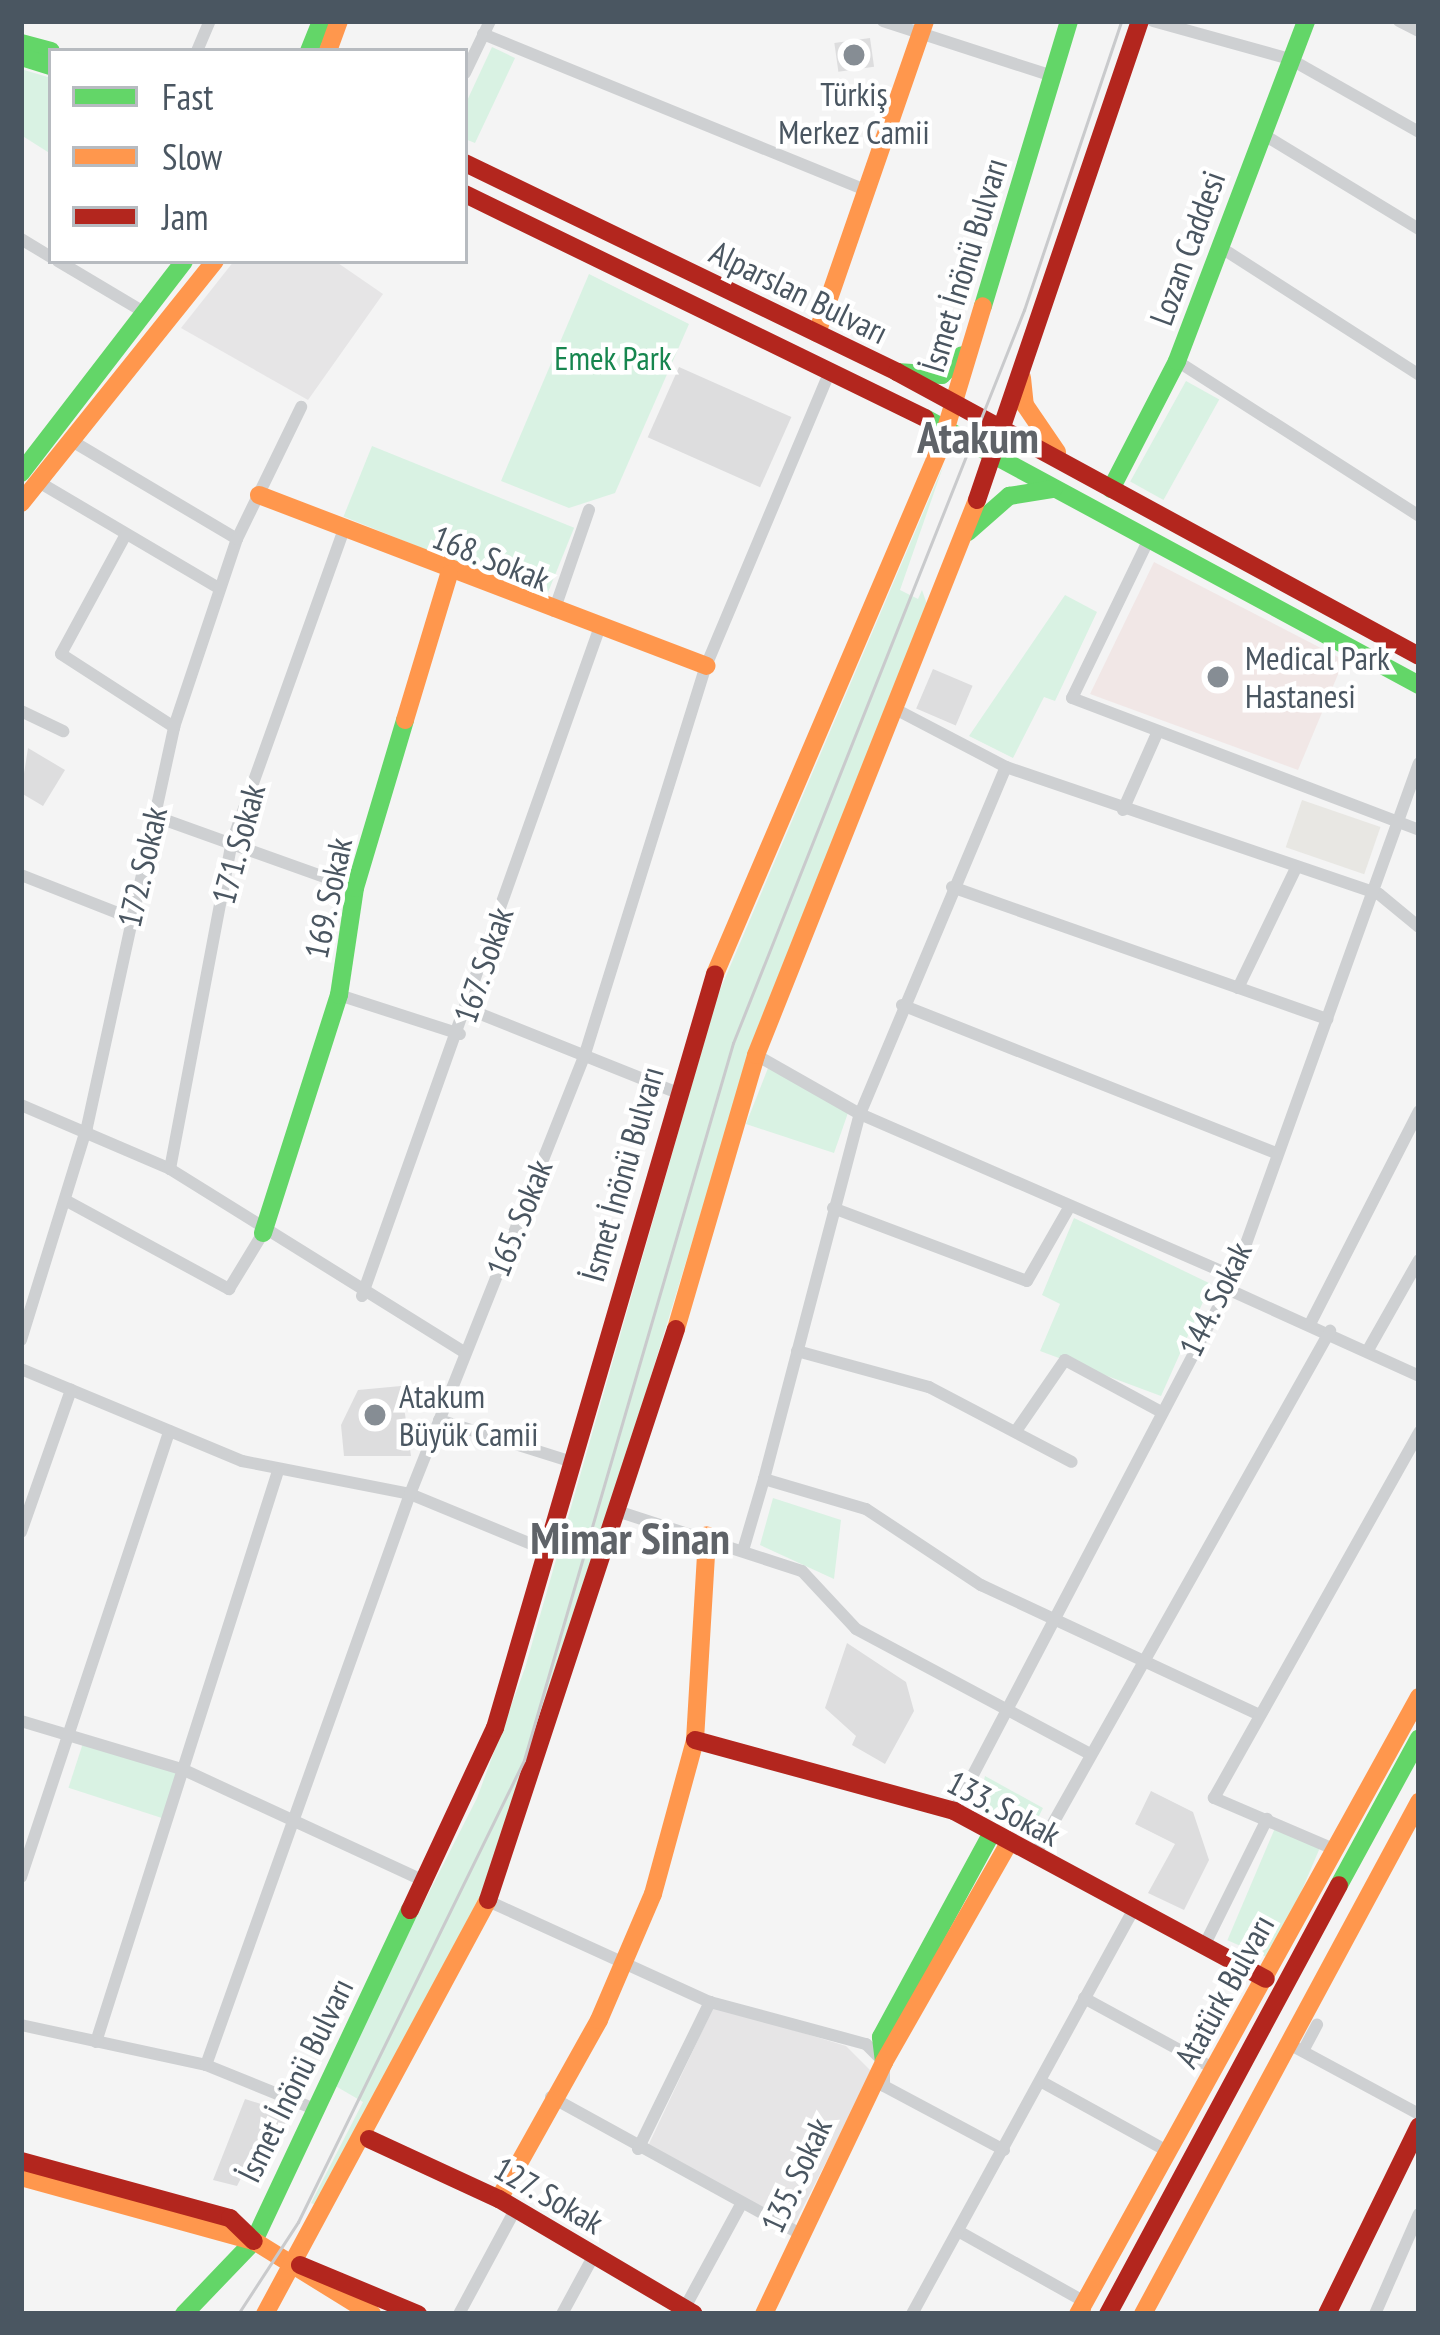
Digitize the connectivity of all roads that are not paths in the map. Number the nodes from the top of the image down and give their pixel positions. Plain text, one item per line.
1 (883, 21) edge
2 (1069, 21) edge
3 (1140, 21) edge
4 (1154, 21) edge
5 (1306, 21) edge
6 (1400, 21) edge
7 (487, 27) edge
8 (923, 27) edge
9 (1419, 32) edge
10 (1290, 59) junction
11 (468, 67) edge
12 (1048, 76) junction
13 (1419, 132) edge
14 (1261, 134) junction
15 (468, 164) edge
16 (867, 190) junction
17 (468, 195) edge
18 (1419, 229) edge
19 (21, 239) edge
20 (1220, 247) junction
21 (48, 255) edge
22 (62, 264) edge
23 (182, 264) edge
24 (213, 264) edge
25 (144, 313) junction
26 (817, 333) junction
27 (970, 339) junction
28 (1177, 361) junction
29 (830, 370) junction
30 (897, 373) junction
31 (1419, 375) edge
32 (1022, 378) junction
33 (953, 402) junction
34 (301, 407) dead end
35 (944, 429) junction
36 (1004, 429) junction
37 (77, 444) junction
38 (994, 456) junction
39 (1073, 468) junction
40 (29, 477) edge
41 (1053, 489) junction
42 (1111, 489) junction
43 (259, 494) junction
44 (21, 503) edge
45 (590, 510) dead end
46 (1419, 516) edge
47 (344, 530) junction
48 (125, 536) junction
49 (238, 538) junction
50 (1147, 543) junction
51 (958, 548) junction
52 (449, 574) junction
53 (220, 589) junction
54 (553, 614) junction
55 (598, 632) junction
56 (1419, 656) edge
57 (706, 666) junction
58 (1419, 685) edge
59 (21, 711) edge
60 (899, 711) junction
61 (174, 727) junction
62 (1158, 730) junction
63 (63, 731) dead end
64 (1419, 763) edge
65 (1006, 766) junction
66 (1124, 810) junction
67 (154, 816) junction
68 (1400, 821) junction
69 (1419, 830) edge
70 (232, 842) junction
71 (1295, 868) junction
72 (21, 875) edge
73 (952, 887) junction
74 (355, 888) junction
75 (1379, 894) junction
76 (131, 917) junction
77 (1419, 927) edge
78 (1238, 988) junction
79 (339, 995) junction
80 (902, 1005) junction
81 (468, 1010) junction
82 (1327, 1019) junction
83 (460, 1034) junction
84 (756, 1055) junction
85 (584, 1058) junction
86 (675, 1092) junction
87 (21, 1106) edge
88 (1419, 1111) edge
89 (860, 1114) junction
90 (87, 1127) junction
91 (1273, 1152) junction
92 (170, 1169) junction
93 (65, 1200) junction
94 (1070, 1205) junction
95 (833, 1208) junction
96 (263, 1233) junction
97 (1419, 1260) edge
98 (1228, 1282) junction
99 (362, 1296) junction
100 (1310, 1324) junction
101 (1330, 1330) junction
102 (21, 1340) edge
103 (1368, 1350) junction
104 (796, 1351) junction
105 (464, 1352) junction
106 (21, 1369) edge
107 (1419, 1376) edge
108 (71, 1390) junction
109 (1160, 1412) junction
110 (439, 1420) junction
111 (169, 1431) junction
112 (1016, 1431) junction
113 (1419, 1432) edge
114 (569, 1461) junction
115 (1072, 1462) dead end
116 (278, 1471) junction
117 (764, 1479) junction
118 (410, 1495) junction
119 (620, 1512) junction
120 (21, 1532) edge
121 (706, 1535) junction
122 (743, 1546) junction
123 (546, 1550) junction
124 (1057, 1620) junction
125 (1136, 1658) junction
126 (1419, 1696) edge
127 (1006, 1712) junction
128 (1258, 1714) junction
129 (21, 1721) edge
130 (63, 1735) junction
131 (1419, 1738) edge
132 (694, 1740) junction
133 (1088, 1753) junction
134 (184, 1770) junction
135 (1419, 1802) edge
136 (954, 1811) junction
137 (297, 1818) junction
138 (1267, 1819) junction
139 (1000, 1838) junction
140 (1336, 1850) junction
141 (1034, 1857) junction
142 (21, 1877) edge
143 (427, 1882) junction
144 (488, 1900) junction
145 (1134, 1909) junction
146 (1204, 1946) junction
147 (622, 1968) junction
148 (1266, 1978) junction
149 (1084, 1998) junction
150 (710, 2002) junction
151 (21, 2025) edge
152 (1317, 2025) dead end
153 (96, 2042) junction
154 (1296, 2047) junction
155 (884, 2062) junction
156 (206, 2065) junction
157 (1214, 2069) junction
158 (1042, 2082) junction
159 (550, 2096) junction
160 (312, 2108) junction
161 (1419, 2114) edge
162 (1419, 2126) edge
163 (369, 2139) junction
164 (638, 2149) junction
165 (1004, 2150) junction
166 (1169, 2152) junction
167 (21, 2161) edge
168 (21, 2177) edge
169 (507, 2205) junction
170 (740, 2206) junction
171 (1419, 2214) edge
172 (958, 2231) junction
173 (798, 2233) junction
174 (254, 2241) junction
175 (594, 2255) junction
176 (300, 2265) junction
177 (1082, 2309) edge
178 (686, 2312) edge
179 (184, 2314) edge
180 (265, 2314) edge
181 (372, 2314) edge
182 (418, 2314) edge
183 (459, 2314) edge
184 (562, 2314) edge
185 (764, 2314) edge
186 (912, 2314) edge
187 (1108, 2314) edge
188 (1142, 2314) edge
189 (1327, 2314) edge
190 (1375, 2314) edge

1 - 8 street
2 - 12 main road, İsmet İnönü Bulvarı
3 - 32 main road
4 - 10 street
5 - 10 main road, Lozan Caddesi
6 - 9 street
7 - 11 street
7 - 16 street
8 - 12 street
8 - 16 main road
10 - 13 street
10 - 14 main road, Lozan Caddesi
12 - 27 main road, İsmet İnönü Bulvarı
14 - 18 street
14 - 20 main road, Lozan Caddesi
15 - 26 main road, Alparslan Bulvarı
16 - 26 main road
17 - 29 main road, Alparslan Bulvarı
19 - 21 street
20 - 28 main road, Lozan Caddesi
20 - 31 street
22 - 25 street
23 - 25 main road
24 - 37 main road
25 - 40 main road
26 - 30 main road, Alparslan Bulvarı
27 - 30 main road
27 - 33 main road, İsmet İnönü Bulvarı
28 - 42 main road, Lozan Caddesi
28 - 46 street
29 - 35 main road, Alparslan Bulvarı
29 - 57 street, 165. Sokak
30 - 33 main road, Alparslan Bulvarı
32 - 36 main road
32 - 39 main road
33 - 35 main road, İsmet İnönü Bulvarı
33 - 36 main road, Alparslan Bulvarı
34 - 43 street, 172. Sokak
35 - 38 main road, Alparslan Bulvarı
35 - 86 main road, İsmet İnönü Bulvarı
36 - 38 main road
36 - 39 main road, Alparslan Bulvarı
37 - 40 main road
37 - 49 street
38 - 41 main road, Alparslan Bulvarı
38 - 51 main road
39 - 42 main road, Alparslan Bulvarı
40 - 44 main road
40 - 48 street
41 - 50 main road, Alparslan Bulvarı
41 - 51 main road
42 - 56 main road, Alparslan Bulvarı
43 - 47 main road, 168. Sokak
43 - 49 street, 172. Sokak
45 - 54 street
47 - 52 main road, 168. Sokak
47 - 70 street, 171. Sokak
48 - 53 street
48 - 61 street
49 - 53 street, 172. Sokak
50 - 58 main road, Alparslan Bulvarı
50 - 62 street
51 - 60 main road
52 - 54 main road, 168. Sokak
52 - 74 main road, 169. Sokak
53 - 61 street, 172. Sokak
54 - 55 main road, 168. Sokak
55 - 57 main road, 168. Sokak
55 - 81 street, 167. Sokak
57 - 85 street, 165. Sokak
59 - 63 street
60 - 65 street
60 - 84 main road
61 - 67 street, 172. Sokak
62 - 66 street
62 - 68 street
64 - 68 street, 144. Sokak
65 - 66 street
65 - 73 street
66 - 71 street
67 - 70 street
67 - 76 street, 172. Sokak
68 - 69 street
68 - 75 street, 144. Sokak
70 - 74 street
70 - 92 street, 171. Sokak
71 - 75 street
71 - 78 street
72 - 76 street
73 - 78 street
73 - 80 street
74 - 79 main road, 169. Sokak
75 - 77 street
75 - 82 street, 144. Sokak
76 - 90 street, 172. Sokak
78 - 82 street
79 - 83 street
79 - 96 main road, 169. Sokak
80 - 89 street
80 - 91 street
81 - 83 street, 167. Sokak
81 - 85 street
82 - 91 street, 144. Sokak
83 - 99 street, 167. Sokak
84 - 89 street
84 - 119 main road
85 - 86 street
85 - 105 street, 165. Sokak
86 - 114 main road, İsmet İnönü Bulvarı
87 - 90 street
88 - 100 street
89 - 94 street
89 - 95 street
90 - 92 street
90 - 93 street, 172. Sokak
91 - 98 street, 144. Sokak
92 - 96 street
93 - 96 street
93 - 102 street, 172. Sokak
94 - 95 street
94 - 98 street
95 - 104 street
96 - 99 street
97 - 103 street
98 - 100 street
98 - 109 street, 144. Sokak
99 - 105 street
100 - 101 street
101 - 103 street
101 - 125 street
103 - 107 street
104 - 112 street
104 - 117 street
105 - 110 street, 165. Sokak
106 - 108 street
108 - 111 street
108 - 120 street
109 - 112 street
109 - 124 street, 144. Sokak
110 - 114 street
110 - 118 street, 165. Sokak
111 - 116 street
111 - 130 street
112 - 115 street
113 - 128 street
114 - 123 main road, İsmet İnönü Bulvarı
116 - 118 street
116 - 134 street
117 - 122 street
117 - 124 street
118 - 123 street
118 - 137 street, 165. Sokak
119 - 121 street
119 - 144 main road
121 - 122 street
121 - 132 main road
122 - 127 street
123 - 143 main road, İsmet İnönü Bulvarı
124 - 125 street
124 - 127 street, 144. Sokak
125 - 128 street
125 - 133 street
126 - 140 main road, Atatürk Bulvarı
127 - 133 street
127 - 136 street, 144. Sokak
128 - 138 street
129 - 130 street
130 - 134 street
130 - 142 street
131 - 187 main road, Atatürk Bulvarı
132 - 136 main road, 133. Sokak
132 - 147 main road
133 - 141 street
134 - 137 street
134 - 153 street
135 - 154 main road
136 - 139 main road, 133. Sokak
137 - 143 street
137 - 156 street, 165. Sokak
138 - 140 street
138 - 146 street
139 - 141 main road, 133. Sokak
139 - 155 main road, 135. Sokak
140 - 148 main road, Atatürk Bulvarı
141 - 145 main road, 133. Sokak
143 - 160 main road, İsmet İnönü Bulvarı
144 - 147 street
144 - 163 main road
145 - 146 main road, 133. Sokak
145 - 149 street
146 - 148 main road, 133. Sokak
147 - 150 street
147 - 159 main road
148 - 157 main road, Atatürk Bulvarı
149 - 157 street
149 - 158 street
150 - 155 street
150 - 164 street
151 - 153 street
152 - 154 street
153 - 156 street
154 - 161 street
154 - 188 main road
155 - 165 street
155 - 173 main road, 135. Sokak
156 - 160 street
157 - 166 main road, Atatürk Bulvarı
158 - 165 street
158 - 166 street
159 - 164 street
159 - 169 main road
160 - 174 main road, İsmet İnönü Bulvarı
162 - 189 main road
163 - 169 main road, 127. Sokak
163 - 176 main road
164 - 170 street
165 - 172 street
166 - 177 main road, Atatürk Bulvarı
167 - 174 main road
168 - 174 main road
169 - 175 main road, 127. Sokak
169 - 183 street
170 - 173 street
170 - 178 street
171 - 190 street
172 - 177 street
172 - 186 street
173 - 185 main road, 135. Sokak
174 - 176 main road
174 - 179 main road, İsmet İnönü Bulvarı
175 - 178 main road, 127. Sokak
175 - 184 street
176 - 180 main road
176 - 181 main road
176 - 182 main road

